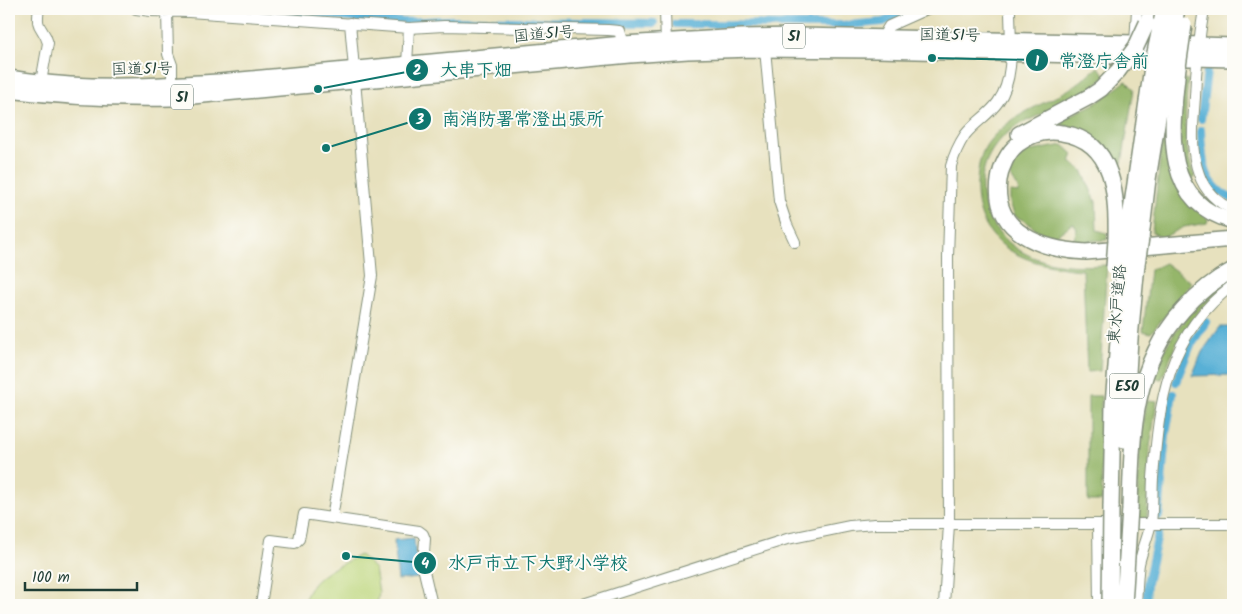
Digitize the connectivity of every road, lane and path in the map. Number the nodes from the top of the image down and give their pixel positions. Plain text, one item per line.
1 (39, 9) edge
2 (136, 9) edge
3 (664, 9) edge
4 (927, 9) edge
5 (1010, 9) edge
6 (1137, 9) edge
7 (1153, 9) edge
8 (1164, 9) edge
9 (1177, 9) edge
10 (1186, 9) edge
11 (1204, 9) edge
12 (167, 12) junction
13 (350, 23) junction
14 (409, 28) junction
15 (666, 34) junction
16 (885, 38) junction
17 (1135, 43) junction
18 (623, 44) junction
19 (1233, 46) edge
20 (1010, 47) junction
21 (766, 49) junction
22 (1197, 51) junction
23 (1233, 59) edge
24 (407, 64) junction
25 (1166, 68) junction
26 (353, 75) junction
27 (9, 78) edge
28 (41, 82) junction
29 (172, 85) junction
30 (9, 90) edge
31 (1233, 209) edge
32 (1233, 221) edge
33 (1128, 239) junction
34 (1233, 239) edge
35 (795, 242) dead end
36 (1233, 246) edge
37 (1125, 265) junction
38 (1233, 270) edge
39 (1233, 285) edge
40 (1121, 508) junction
41 (332, 518) junction
42 (949, 524) junction
43 (1098, 524) junction
44 (1150, 524) junction
45 (1233, 524) edge
46 (261, 605) edge
47 (432, 605) edge
48 (580, 605) edge
49 (944, 605) edge
50 (1100, 605) edge
51 (1110, 605) edge
52 (1123, 605) edge
53 (1136, 605) edge

1 - 28 street
2 - 12 street
3 - 15 street
4 - 16 street
5 - 20 street
6 - 17 street
7 - 36 highway, bridge
8 - 25 highway, 東水戸道路 / E50, bridge
9 - 25 highway, 東水戸道路 / E50, bridge
10 - 25 highway, bridge
11 - 22 street
12 - 13 street
12 - 29 street
13 - 14 street
13 - 26 street
14 - 18 street
14 - 24 street
15 - 16 highway, 国道51号 / 51
15 - 18 highway, 国道51号 / 51
15 - 21 highway, 国道51号 / 51
15 - 26 highway, 国道51号 / 51
16 - 20 highway, 国道51号 / 51
17 - 20 highway, 国道51号 / 51
17 - 22 highway, 国道51号 / 51
18 - 24 highway, 国道51号 / 51
19 - 22 highway, 国道51号 / 51
20 - 21 highway, 国道51号 / 51
20 - 22 highway, 国道51号 / 51
20 - 42 street
21 - 35 street
22 - 23 highway, 国道51号 / 51
22 - 31 street
24 - 26 highway, 国道51号 / 51
25 - 32 highway
25 - 33 highway, 東水戸道路 / E50
26 - 29 highway, 国道51号 / 51
26 - 30 highway, 国道51号 / 51
26 - 41 street
27 - 28 highway, 国道51号 / 51
28 - 29 highway, 国道51号 / 51
33 - 34 highway
33 - 37 highway, 東水戸道路 / E50, bridge
33 - 37 highway, bridge
37 - 40 highway, 東水戸道路 / E50
37 - 40 highway, 東水戸道路 / E50
38 - 40 highway
39 - 44 street
40 - 51 highway, 東水戸道路 / E50, bridge
40 - 52 highway, bridge
41 - 46 street
41 - 47 street
42 - 43 street
42 - 48 street
42 - 49 street
43 - 44 street
43 - 50 street
44 - 45 street
44 - 53 street

